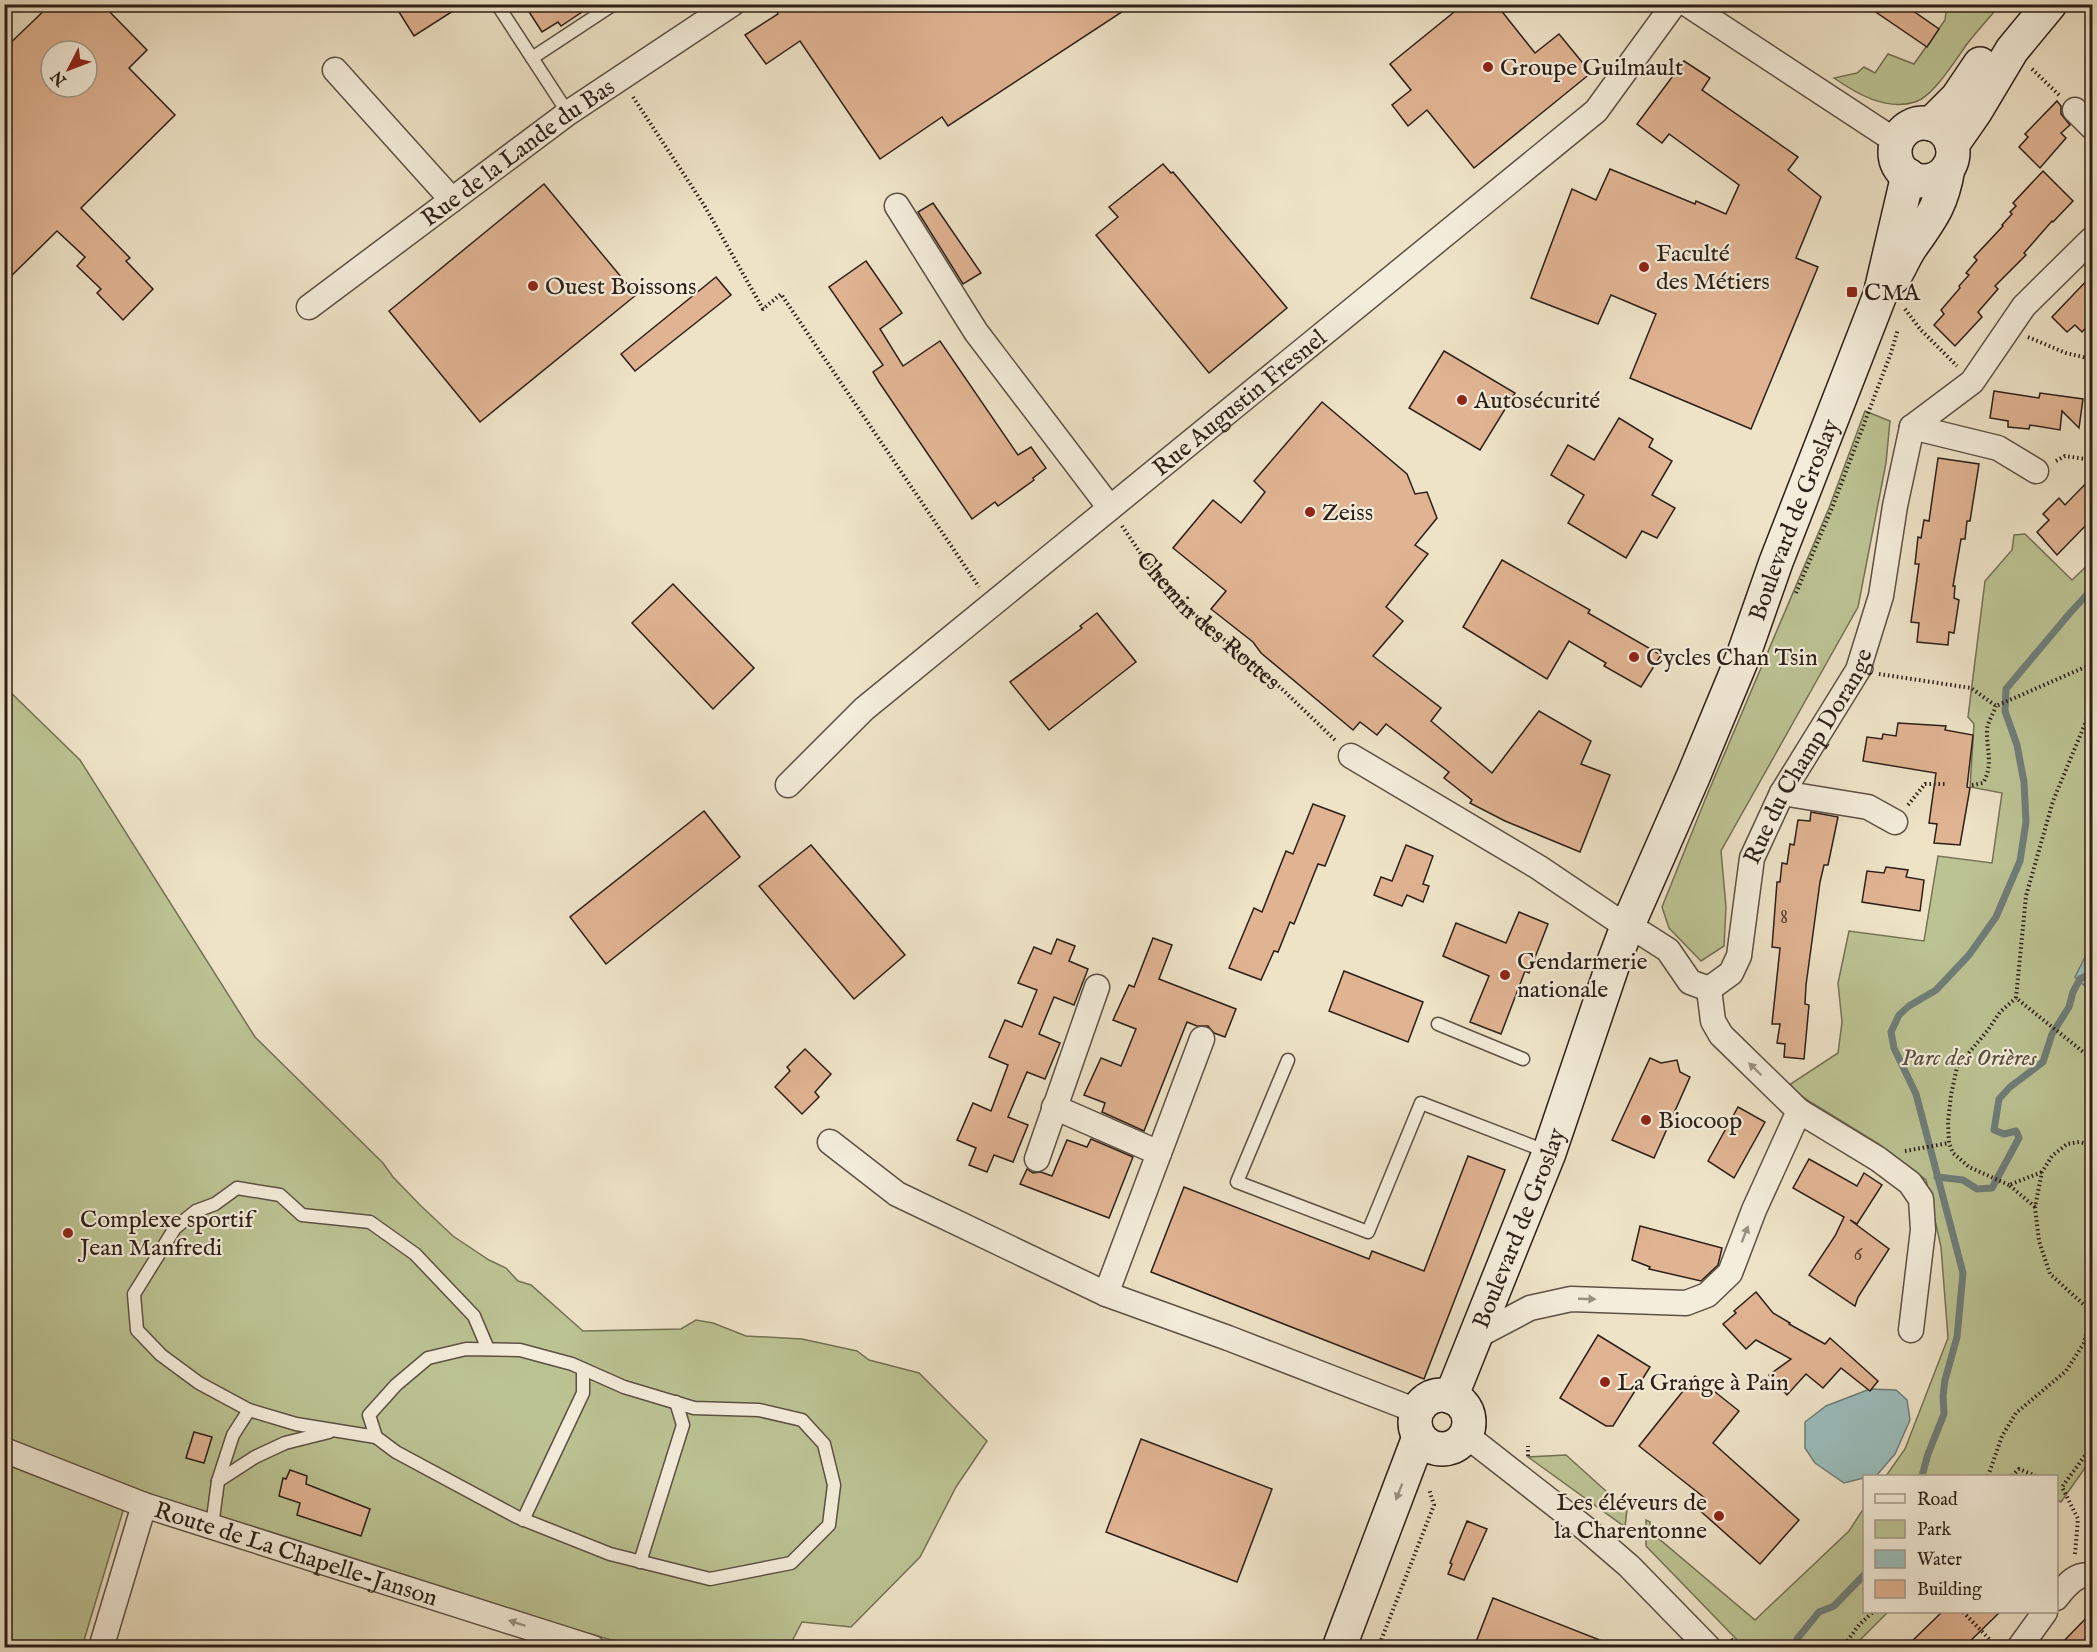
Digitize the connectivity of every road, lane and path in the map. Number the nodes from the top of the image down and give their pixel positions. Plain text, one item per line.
1 (497, 4) edge
2 (615, 4) edge
3 (732, 4) edge
4 (2023, 4) edge
5 (2050, 4) edge
6 (1689, 6) edge
7 (2012, 50) junction
8 (532, 58) junction
9 (335, 70) dead end
10 (620, 78) junction
11 (2075, 110) joint
12 (568, 113) junction
13 (2092, 127) edge
14 (1897, 142) joint
15 (1934, 158) junction
16 (452, 200) junction
17 (897, 206) dead end
18 (2092, 239) edge
19 (1892, 302) junction
20 (309, 307) dead end
21 (2011, 324) junction
22 (2092, 359) edge
23 (1971, 382) junction
24 (1912, 427) junction
25 (2092, 460) edge
26 (2036, 471) joint
27 (1110, 508) junction
28 (991, 605) junction
29 (2092, 664) edge
30 (1858, 670) junction
31 (1996, 706) junction
32 (2092, 706) edge
33 (1351, 756) joint
34 (1945, 784) dead end
35 (788, 785) dead end
36 (1972, 785) dead end
37 (1782, 793) junction
38 (1894, 822) joint
39 (1635, 931) junction
40 (1097, 987) dead end
41 (1708, 989) junction
42 (2016, 998) junction
43 (1438, 1024) dead end
44 (1202, 1039) dead end
45 (1523, 1059) dead end
46 (2092, 1059) edge
47 (1288, 1060) dead end
48 (1054, 1107) junction
49 (1799, 1111) junction
50 (830, 1142) dead end
51 (1949, 1143) junction
52 (2092, 1145) edge
53 (1910, 1150) dead end
54 (1159, 1153) junction
55 (1550, 1153) junction
56 (1037, 1159) dead end
57 (2042, 1172) junction
58 (2009, 1185) junction
59 (2036, 1207) junction
60 (1106, 1294) junction
61 (2092, 1312) edge
62 (1911, 1330) dead end
63 (1477, 1336) junction
64 (489, 1349) junction
65 (583, 1369) junction
66 (676, 1402) junction
67 (249, 1410) junction
68 (336, 1431) junction
69 (1436, 1434) junction
70 (376, 1437) junction
71 (2092, 1446) edge
72 (4, 1450) edge
73 (1988, 1475) edge
74 (2013, 1475) edge
75 (2034, 1475) edge
76 (218, 1481) junction
77 (1426, 1481) junction
78 (2059, 1486) edge
79 (144, 1505) junction
80 (523, 1520) junction
81 (212, 1526) junction
82 (640, 1562) junction
83 (2082, 1577) edge
84 (2058, 1596) edge
85 (1871, 1613) edge
86 (1965, 1613) edge
87 (2044, 1613) edge
88 (101, 1647) edge
89 (593, 1647) edge
90 (1339, 1647) edge
91 (1362, 1647) edge
92 (1378, 1647) edge
93 (1709, 1647) edge
94 (1842, 1647) edge
95 (1998, 1647) edge
96 (2019, 1647) edge

1 - 8 lane
2 - 8 lane
3 - 10 street, Rue de la Lande du Bas
4 - 15 main road, Boulevard de Groslay
5 - 7 main road, Boulevard de Groslay
6 - 14 street
6 - 27 street, Rue Augustin Fresnel
7 - 11 path
7 - 15 main road, Boulevard de Groslay
8 - 12 lane
9 - 16 street
10 - 12 street, Rue de la Lande du Bas
10 - 28 path
11 - 13 street
12 - 16 street, Rue de la Lande du Bas
14 - 15 main road
15 - 19 main road, Boulevard de Groslay
15 - 19 main road, Boulevard de Groslay
16 - 20 street, Rue de la Lande du Bas
17 - 27 street
18 - 21 street
19 - 23 path
19 - 39 main road, Boulevard de Groslay
21 - 22 path
21 - 23 street
23 - 24 street
24 - 26 street
24 - 30 street, Rue du Champ Dorange
25 - 26 path
27 - 28 street, Rue Augustin Fresnel
27 - 33 path, Chemin des Rottes
28 - 35 street, Rue Augustin Fresnel
29 - 31 path
30 - 31 path
30 - 37 street, Rue du Champ Dorange
31 - 36 path
32 - 42 path
33 - 39 street
34 - 38 path
37 - 38 street
37 - 41 street, Rue du Champ Dorange
39 - 41 street
39 - 55 main road, Boulevard de Groslay
40 - 48 street
49 -> 41 street
42 - 46 path
42 - 51 path
43 - 45 lane
44 - 54 street
47 - 55 lane
48 - 54 street
48 - 56 street
49 - 62 street
63 -> 49 street
50 - 60 street
51 - 53 path
51 - 58 path
52 - 57 path
54 - 60 street
55 - 63 main road, Boulevard de Groslay
57 - 58 path
57 - 59 path
58 - 59 path
59 - 61 path
60 - 69 street
61 - 73 path
63 - 69 main road, Boulevard de Groslay
64 - 65 lane
64 - 67 lane
64 - 70 lane
65 - 66 lane
65 - 80 lane
66 - 82 lane
66 - 82 lane
67 - 68 lane
67 - 76 lane
68 - 70 lane
68 - 76 lane
69 - 77 main road
69 -> 90 main road
69 - 93 street
70 - 80 lane
71 - 78 path
72 - 79 street, Route de La Chapelle-Janson
74 - 75 path
76 - 81 lane
77 - 91 main road
77 - 92 path
78 - 83 path
79 - 81 street, Route de La Chapelle-Janson
79 - 88 street
80 - 82 lane
89 -> 81 street, Route de La Chapelle-Janson
83 - 84 street
85 - 94 path
86 - 95 path
87 - 96 street

